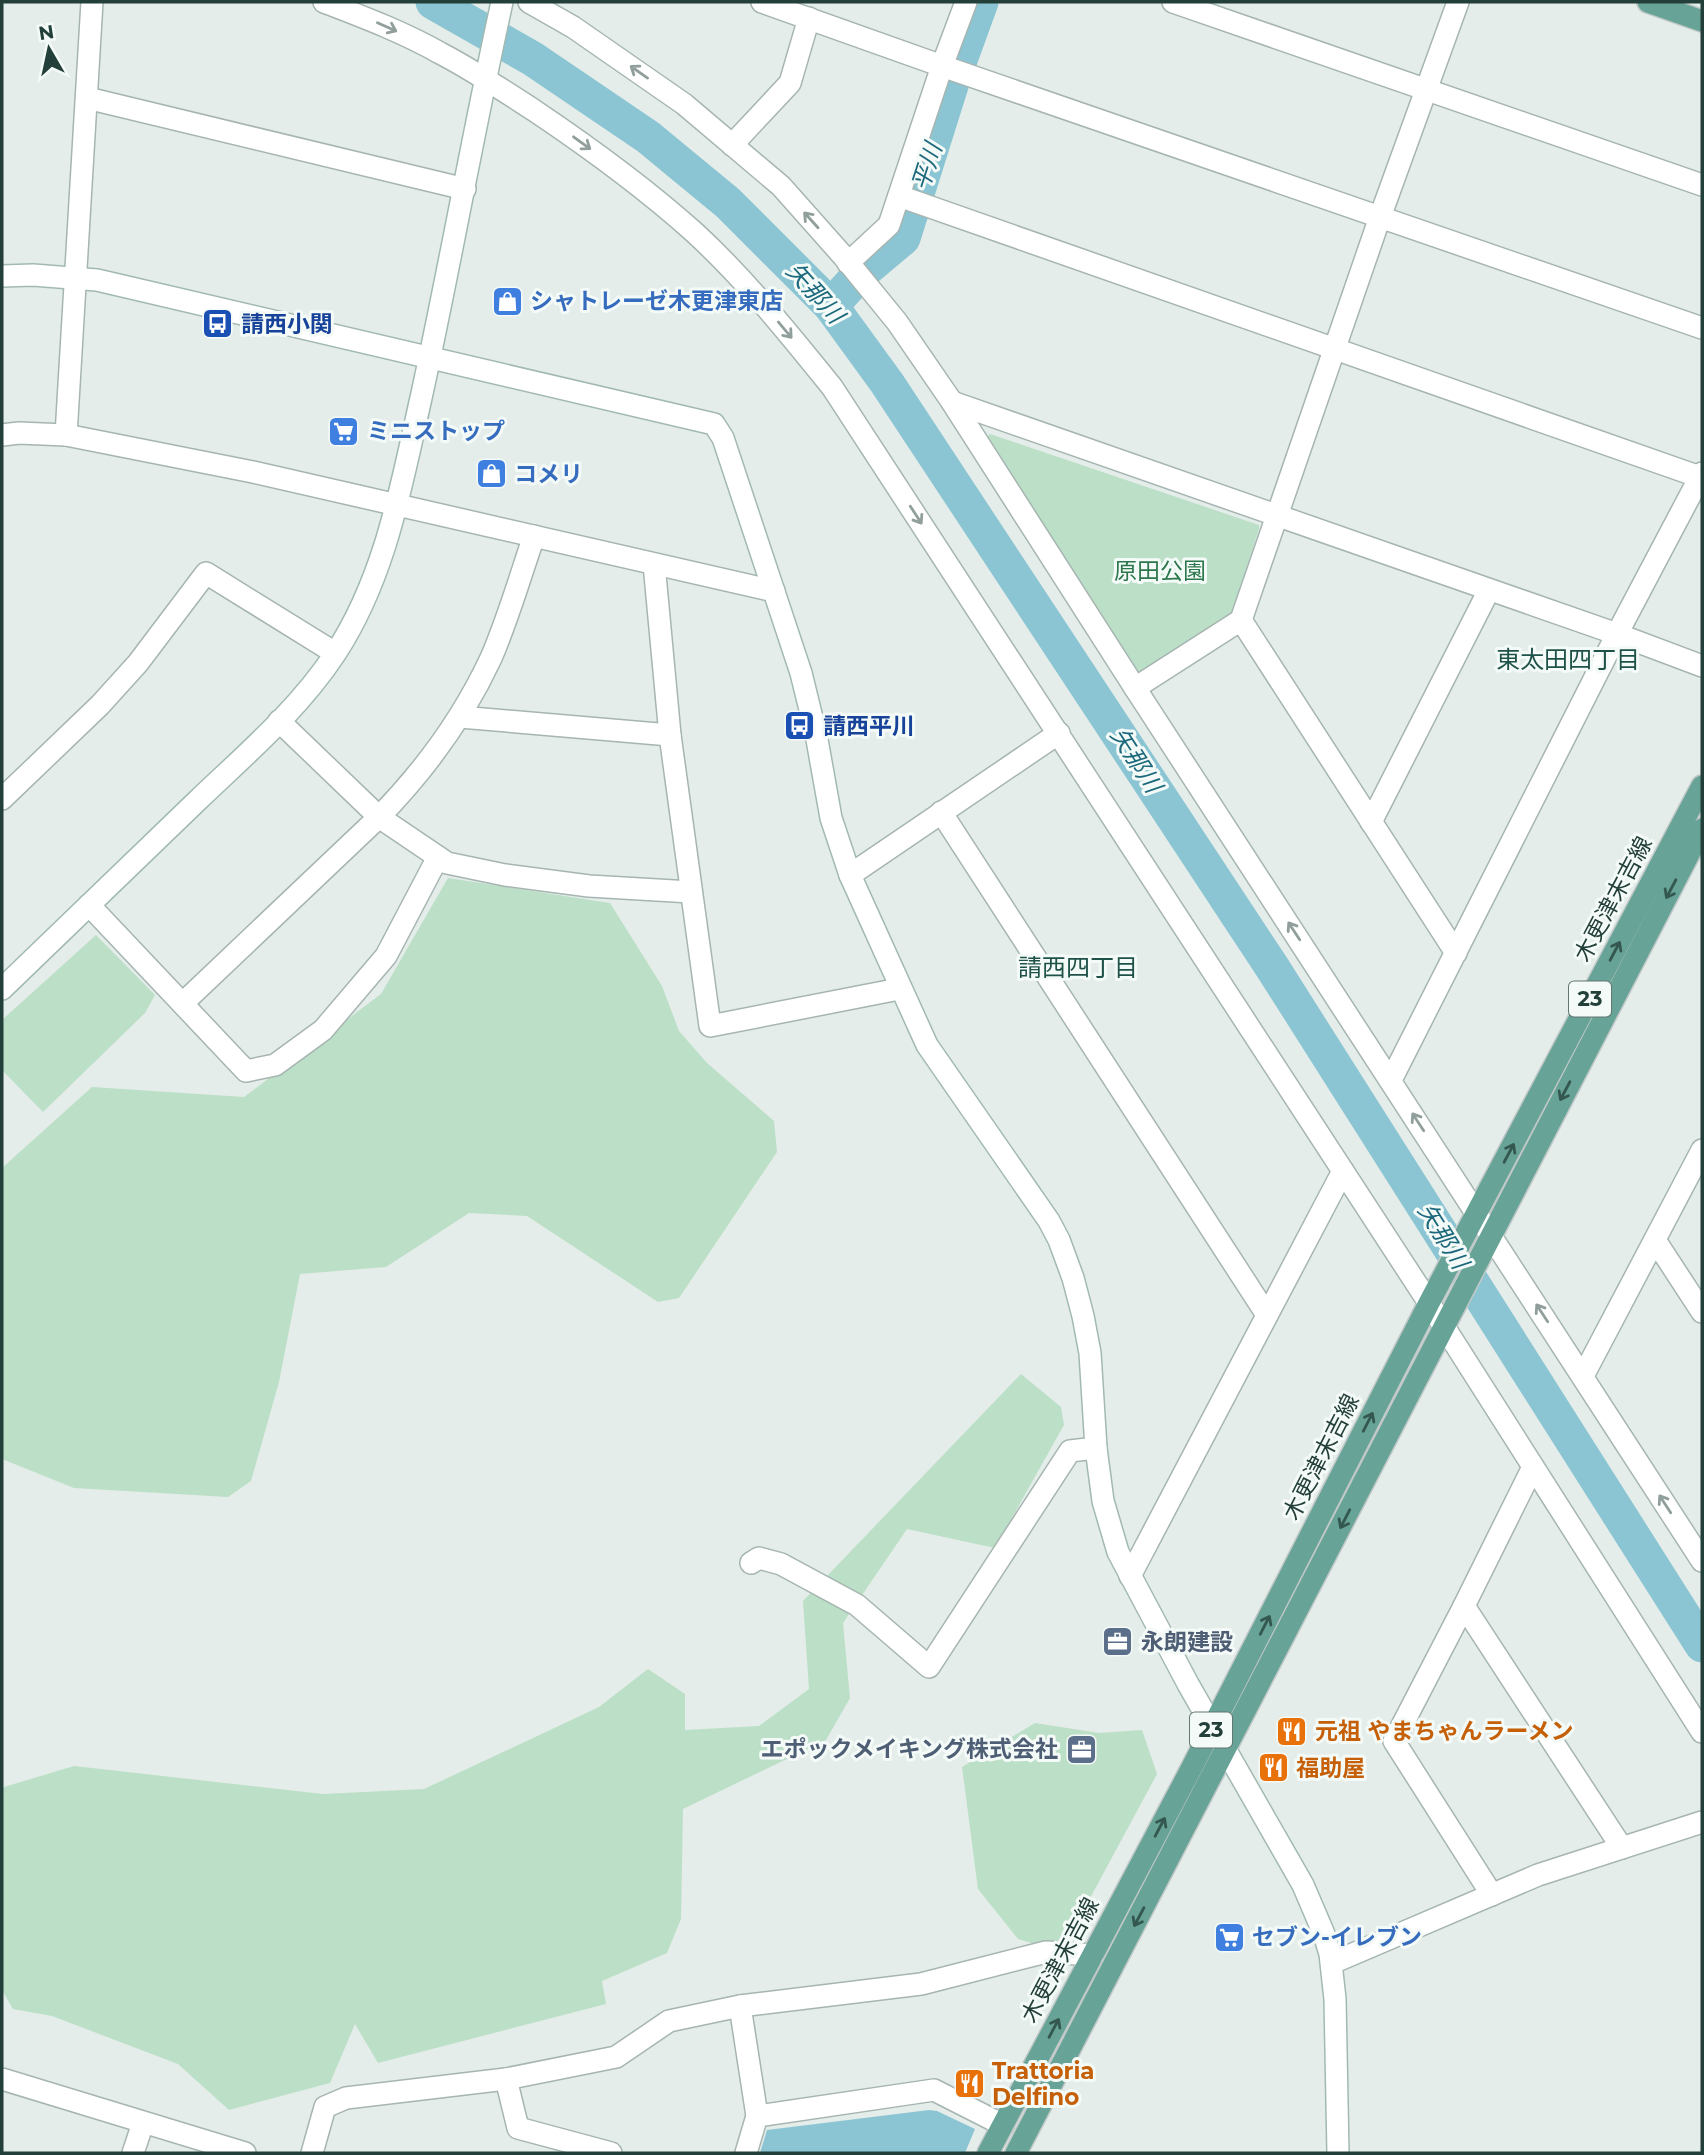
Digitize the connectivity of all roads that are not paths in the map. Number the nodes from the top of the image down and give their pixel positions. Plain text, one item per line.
1 (92, 2) edge
2 (324, 2) edge
3 (502, 2) edge
4 (529, 2) edge
5 (762, 2) edge
6 (966, 2) edge
7 (1173, 2) edge
8 (1458, 2) edge
9 (1648, 2) edge
10 (809, 18) junction
11 (1702, 20) edge
12 (953, 70) junction
13 (485, 79) junction
14 (1426, 89) junction
15 (87, 98) junction
16 (732, 145) junction
17 (1702, 185) edge
18 (465, 189) junction
19 (908, 199) junction
20 (1380, 217) junction
21 (855, 272) junction
22 (2, 275) edge
23 (76, 277) junction
24 (1702, 328) edge
25 (1335, 349) junction
26 (430, 357) junction
27 (952, 402) junction
28 (2, 435) edge
29 (66, 435) junction
30 (1701, 475) edge
31 (397, 505) junction
32 (1277, 516) junction
33 (534, 536) junction
34 (654, 564) junction
35 (1489, 590) junction
36 (774, 591) junction
37 (1241, 620) junction
38 (1617, 634) junction
39 (335, 653) junction
40 (1702, 666) edge
41 (1135, 688) junction
42 (460, 717) junction
43 (279, 721) junction
44 (1059, 733) junction
45 (670, 735) junction
46 (1702, 786) edge
47 (2, 799) edge
48 (941, 812) junction
49 (379, 817) junction
50 (1371, 822) junction
51 (1702, 829) edge
52 (438, 857) junction
53 (850, 875) junction
54 (691, 892) junction
55 (89, 905) junction
56 (1456, 953) junction
57 (2, 989) edge
58 (899, 989) junction
59 (183, 1003) junction
60 (1391, 1080) junction
61 (1702, 1150) edge
62 (1343, 1171) junction
63 (1477, 1213) junction
64 (1490, 1234) junction
65 (1655, 1240) junction
66 (1429, 1304) junction
67 (1702, 1312) edge
68 (1267, 1315) junction
69 (1444, 1328) junction
70 (1583, 1376) junction
71 (1096, 1448) junction
72 (1533, 1467) junction
73 (1702, 1561) edge
74 (751, 1563) dead end
75 (1130, 1576) junction
76 (1464, 1606) junction
77 (1212, 1727) junction
78 (1702, 1732) edge
79 (1226, 1750) junction
80 (1702, 1822) edge
81 (1622, 1848) junction
82 (1492, 1895) junction
83 (1093, 1955) junction
84 (1332, 1963) junction
85 (740, 2006) junction
86 (506, 2079) junction
87 (2, 2080) edge
88 (757, 2116) junction
89 (143, 2123) junction
90 (1003, 2125) junction
91 (133, 2153) edge
92 (245, 2153) edge
93 (312, 2153) edge
94 (611, 2153) edge
95 (746, 2153) edge
96 (988, 2153) edge
97 (1016, 2153) edge
98 (1338, 2153) edge

1 - 15 street
2 -> 13 street
3 - 13 street
16 -> 4 street
5 - 10 street
6 - 12 street
7 - 14 street
8 - 14 street
9 - 11 main road
10 - 12 street
10 - 16 street
12 - 19 street
12 - 20 street
13 - 18 street
13 -> 44 street
14 - 17 street
14 - 20 street
15 - 18 street
15 - 23 street
21 -> 16 street
18 - 26 street
19 - 21 street
19 - 25 street
20 - 24 street
20 - 25 street
21 - 27 street
22 - 23 street
23 - 26 street
23 - 29 street
25 - 30 street
25 - 32 street
26 - 31 street
26 - 36 street
27 - 32 street
27 - 41 street
28 - 29 street
29 - 31 street
30 - 38 street
31 - 33 street
31 - 39 street
32 - 35 street
32 - 37 street
33 - 34 street
33 - 42 street
34 - 36 street
34 - 45 street
35 - 38 street
35 - 50 street
36 - 53 street
37 - 41 street
37 - 50 street
38 - 40 street
38 - 56 street
39 - 43 street
39 - 47 street
60 -> 41 street
42 - 45 street
42 - 49 street
43 - 49 street
43 - 55 street
44 - 48 street
44 - 62 street
45 - 54 street
63 -> 46 main road, 木更津末吉線 / 23
48 - 53 street
48 - 68 street
49 - 52 street
49 - 59 street
50 - 56 street
51 -> 64 main road, 木更津末吉線 / 23
52 - 54 street
52 - 59 street
53 - 58 street
54 - 58 street
55 - 57 street
55 - 59 street
56 - 60 street
58 - 71 street
63 -> 60 street
61 - 65 street
62 - 66 street
62 - 68 street
63 - 64 street
63 - 66 main road, 木更津末吉線 / 23
64 - 69 main road, 木更津末吉線 / 23
70 -> 64 street
65 - 67 street
65 - 70 street
66 - 69 street
77 -> 66 main road, 木更津末吉線 / 23
68 - 75 street
69 - 72 street
69 -> 79 main road, 木更津末吉線 / 23
73 -> 70 street
71 - 74 street
71 - 75 street
72 - 76 street
72 - 78 street
75 - 77 street
76 - 81 street
76 - 82 street
77 - 79 street
83 -> 77 main road, 木更津末吉線 / 23
79 - 84 street
79 -> 97 main road, 木更津末吉線 / 23
80 - 81 street
81 - 82 street
82 - 84 street
83 - 85 street
90 -> 83 main road, 木更津末吉線 / 23
84 - 98 street
85 - 86 street
85 - 88 street
86 - 93 street
86 - 94 street
87 - 89 street
88 - 90 street
88 - 95 street
89 - 91 street
89 - 92 street
90 - 96 main road, 木更津末吉線 / 23

